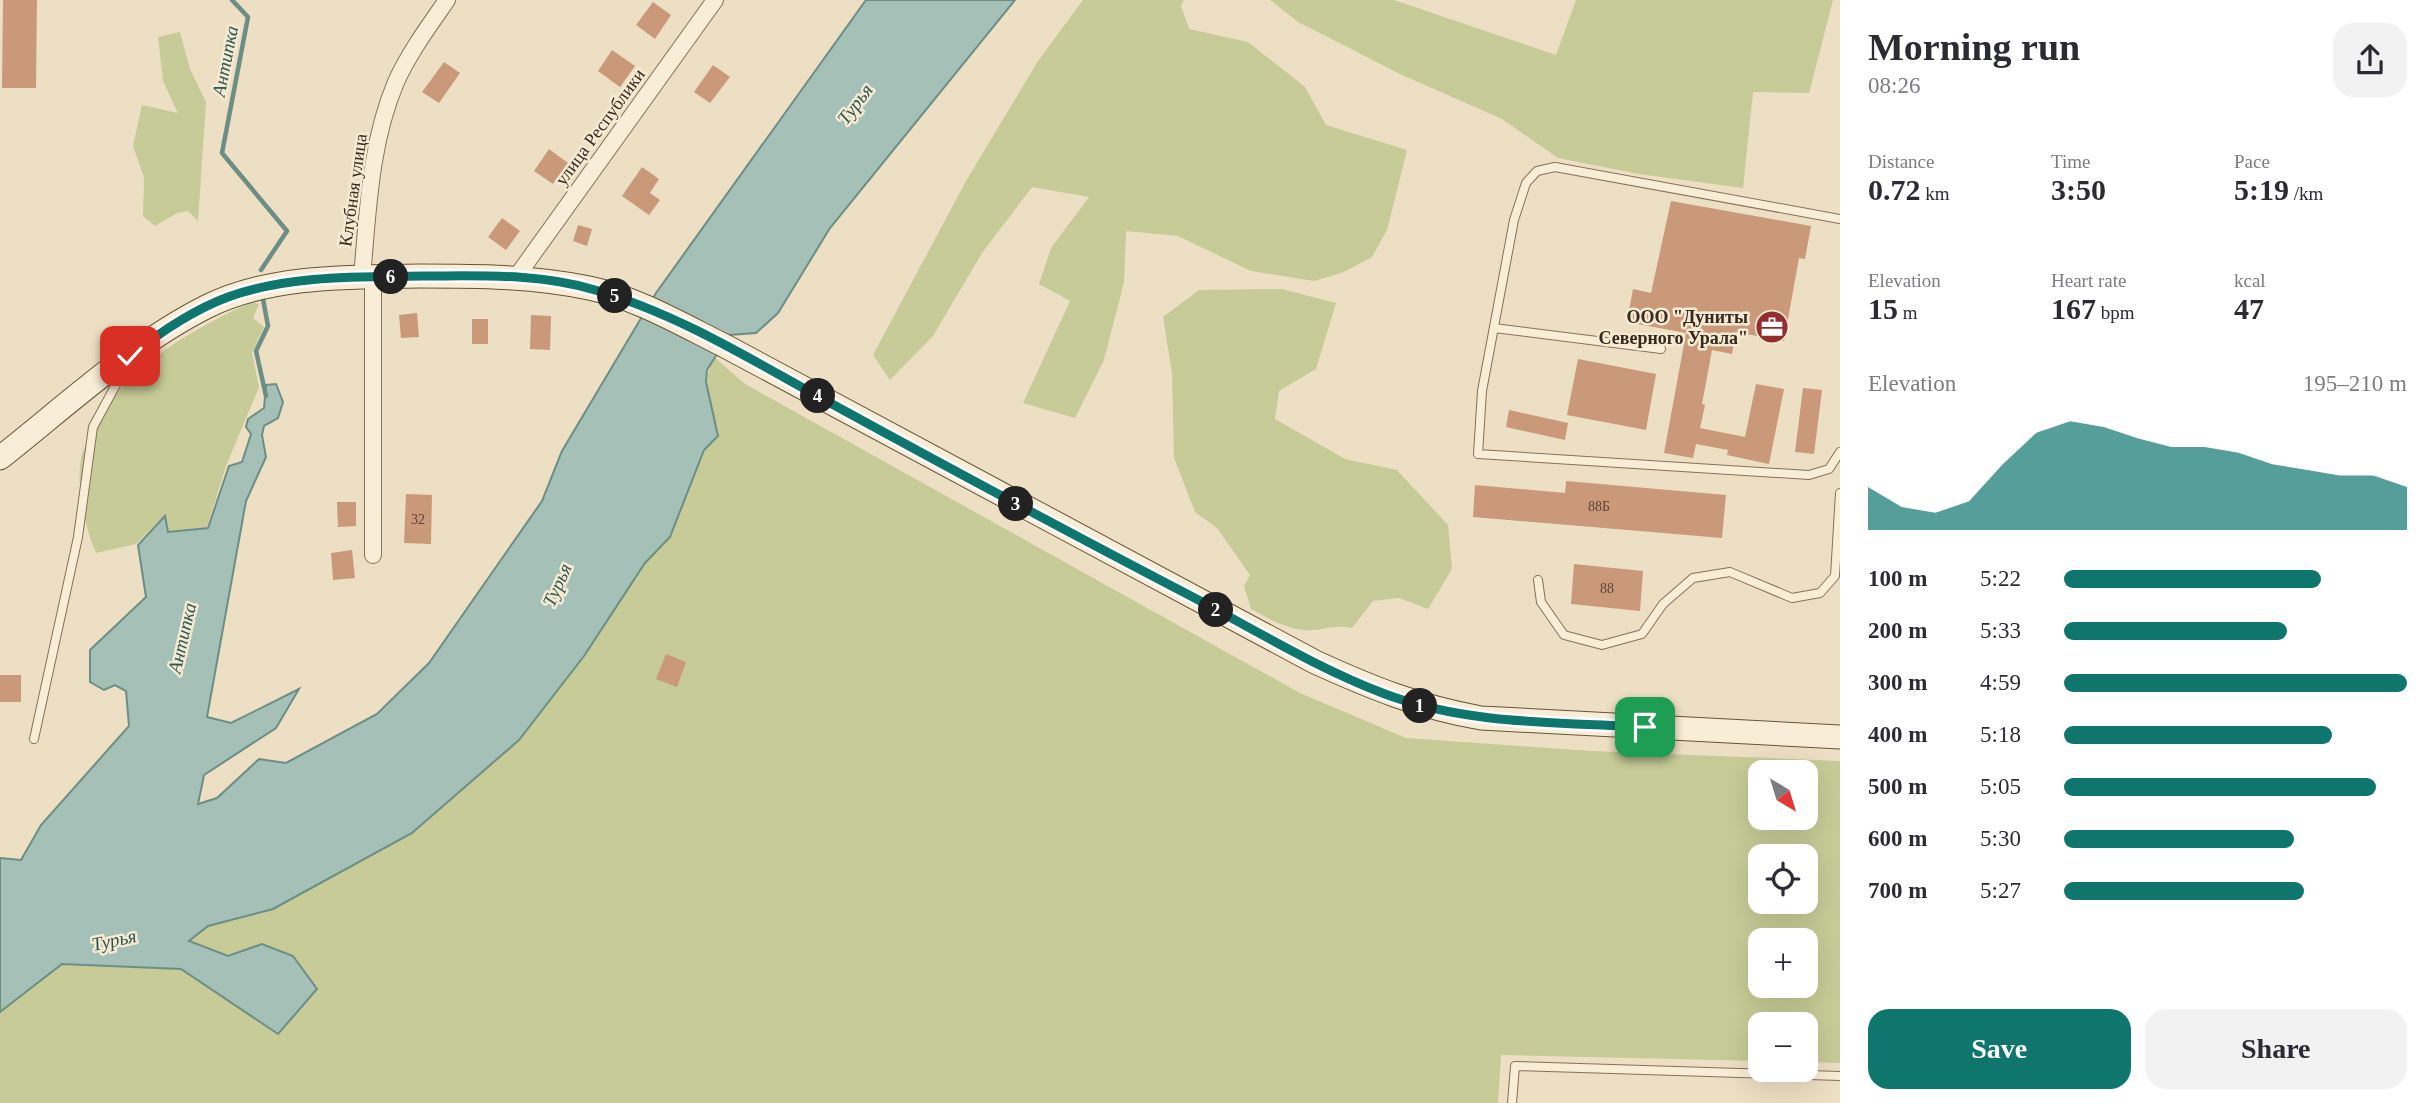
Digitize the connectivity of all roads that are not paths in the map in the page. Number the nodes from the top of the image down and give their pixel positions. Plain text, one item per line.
1 (447, 0) edge
2 (715, 0) edge
3 (1840, 219) edge
4 (517, 276) junction
5 (368, 277) junction
6 (1494, 328) junction
7 (1661, 349) dead end
8 (130, 356) junction
9 (1840, 452) edge
10 (0, 458) edge
11 (1840, 493) edge
12 (373, 555) dead end
13 (1538, 580) dead end
14 (1840, 737) edge
15 (34, 739) dead end
16 (1840, 1076) edge
17 (1512, 1103) edge

1 - 5 street, Клубная улица
2 - 4 street, улица Республики
3 - 6 lane
4 - 5 main road
4 - 14 main road
5 - 8 main road
5 - 12 street, Клубная улица
6 - 7 lane
6 - 9 lane
8 - 10 main road
8 - 15 lane
11 - 13 lane
16 - 17 lane

